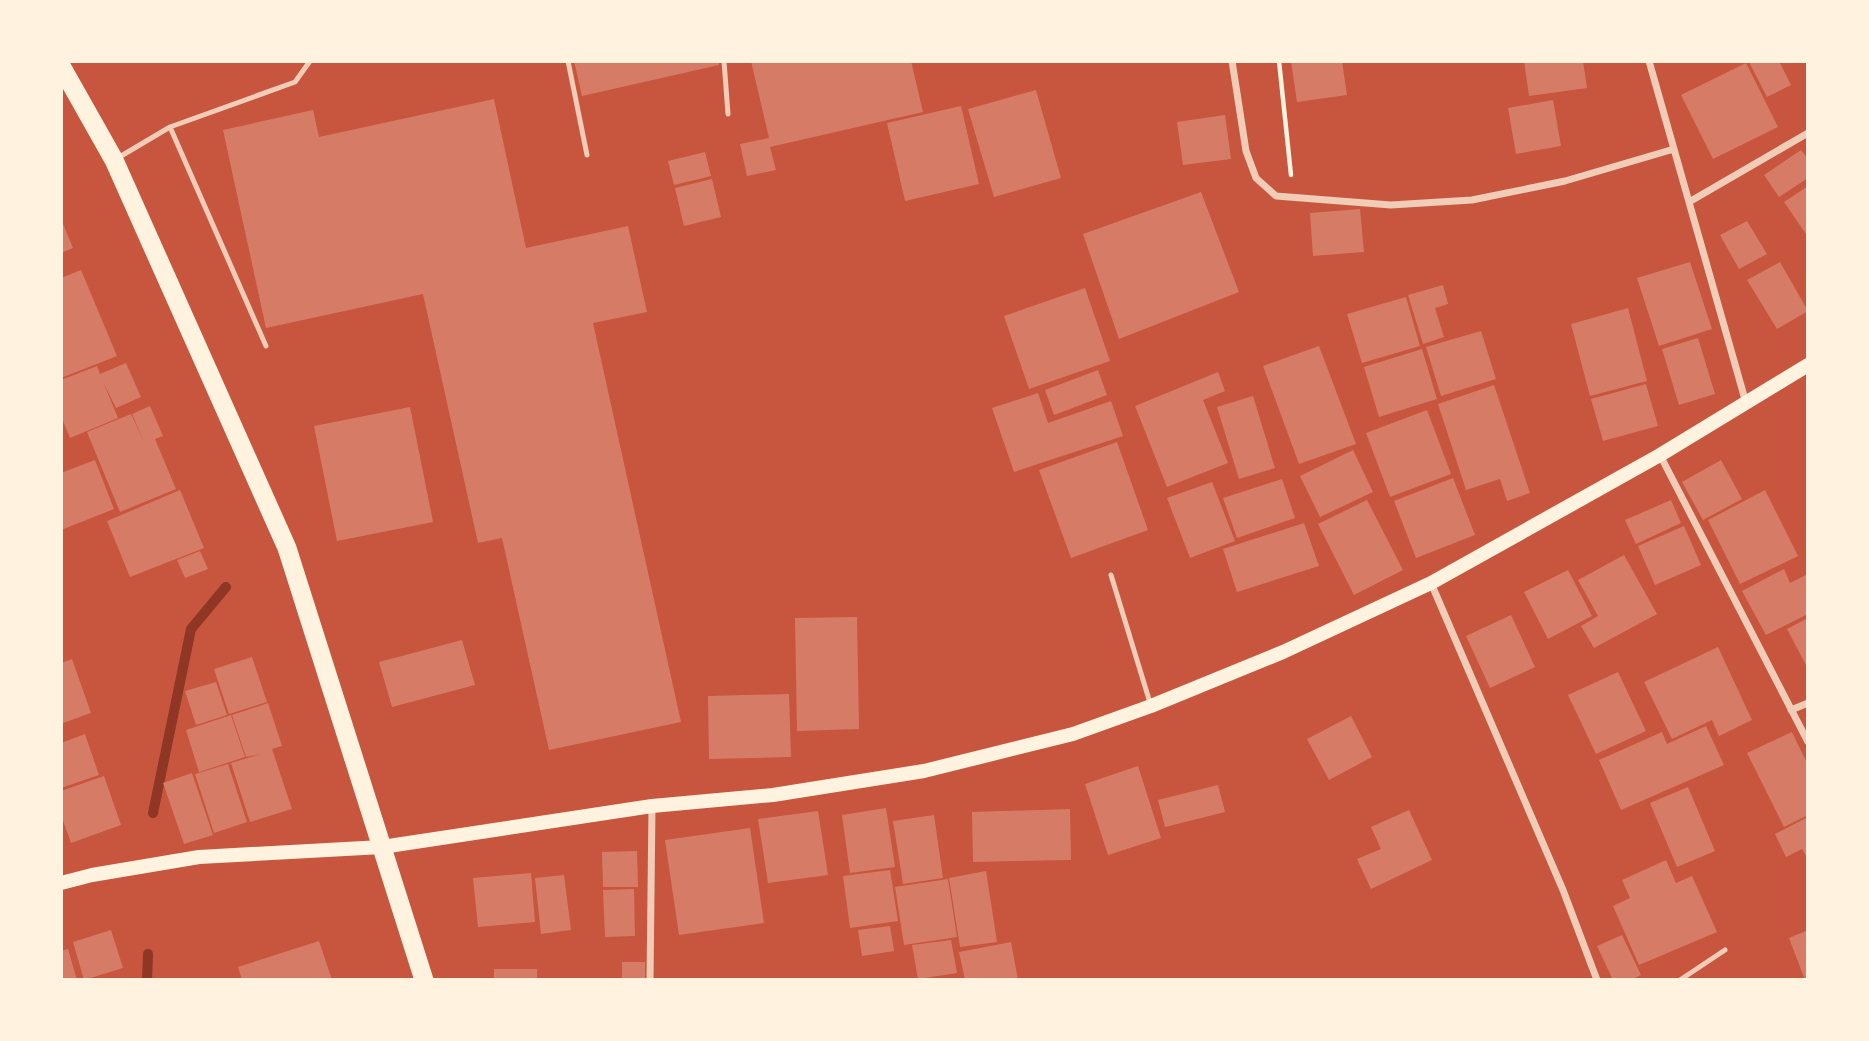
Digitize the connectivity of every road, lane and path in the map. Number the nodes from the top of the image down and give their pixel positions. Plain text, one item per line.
1 (310, 61) edge
2 (568, 61) edge
3 (724, 61) edge
4 (1232, 61) edge
5 (1279, 61) edge
6 (1649, 61) edge
7 (61, 66) edge
8 (728, 114) dead end
9 (170, 127) junction
10 (1808, 133) edge
11 (1674, 149) junction
12 (587, 155) dead end
13 (114, 160) junction
14 (1294, 197) junction
15 (1689, 202) junction
16 (266, 346) dead end
17 (1808, 365) edge
18 (1746, 402) junction
19 (1660, 455) junction
20 (1111, 575) dead end
21 (1431, 583) junction
22 (1808, 703) edge
23 (1151, 705) junction
24 (1791, 710) junction
25 (1808, 742) edge
26 (652, 806) junction
27 (382, 847) junction
28 (61, 883) edge
29 (1725, 950) dead end
30 (424, 980) edge
31 (650, 980) edge
32 (1597, 980) edge
33 (1680, 980) edge

1 - 9 lane
2 - 12 lane
3 - 8 lane
4 - 14 street
5 - 14 path
6 - 11 street
7 - 13 highway
9 - 13 lane
9 - 16 lane
10 - 15 street
11 - 14 street
11 - 15 street
13 - 27 highway
15 - 18 street
17 - 18 main road
18 - 19 main road
19 - 21 main road
19 - 24 street
20 - 23 lane
21 - 23 main road
21 - 32 street
22 - 24 street
23 - 26 main road
24 - 25 street
26 - 27 main road
26 - 31 street
27 - 28 main road
27 - 30 highway
29 - 33 lane

